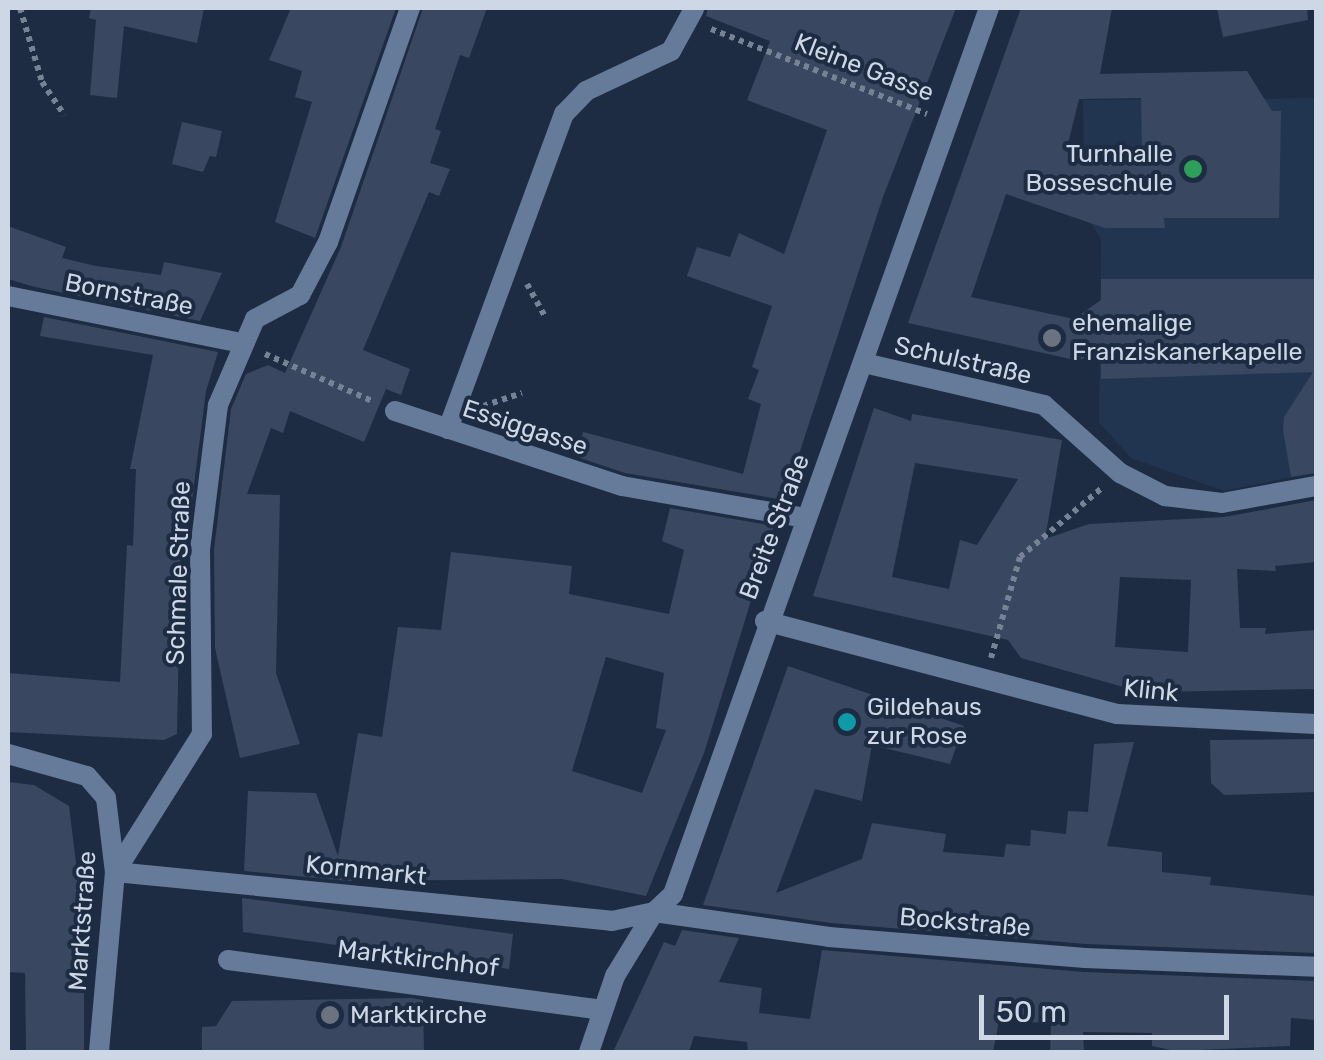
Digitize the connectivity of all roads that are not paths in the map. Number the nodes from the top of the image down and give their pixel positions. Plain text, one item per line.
1 (410, 8) edge
2 (989, 8) edge
3 (692, 15) edge
4 (8, 296) edge
5 (241, 343) junction
6 (864, 363) junction
7 (394, 411) road end
8 (448, 430) junction
9 (1316, 486) edge
10 (806, 518) junction
11 (766, 620) junction
12 (1316, 724) edge
13 (8, 754) edge
14 (115, 872) junction
15 (654, 912) junction
16 (612, 920) joint
17 (228, 960) dead end
18 (1316, 967) edge
19 (601, 1010) junction
20 (99, 1052) edge
21 (589, 1052) edge

1 - 5 street, Schmale Straße
2 - 6 street, Breite Straße
3 - 8 street
4 - 5 street, Bornstraße
5 - 14 street, Schmale Straße
6 - 9 street, Schulstraße
6 - 10 street, Breite Straße
7 - 8 street, Essiggasse
8 - 10 street, Essiggasse
10 - 11 street, Breite Straße
11 - 12 street, Klink
11 - 15 street, Breite Straße
13 - 14 street, Marktstraße
14 - 16 street, Kornmarkt
14 - 20 street, Marktstraße
15 - 16 street, Bockstraße
15 - 18 street, Bockstraße
15 - 19 street, Breite Straße
17 - 19 street, Marktkirchhof
19 - 21 street, Breite Straße

